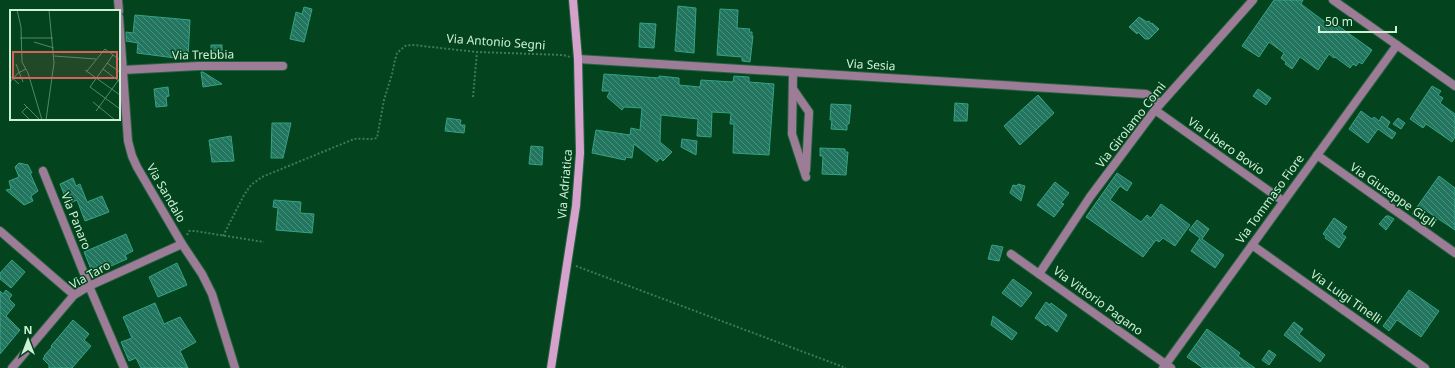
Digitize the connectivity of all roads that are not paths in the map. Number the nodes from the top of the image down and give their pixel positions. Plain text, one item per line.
1 (118, 0) edge
2 (573, 0) edge
3 (1253, 0) edge
4 (1333, 0) edge
5 (119, 10) edge
6 (120, 30) edge
7 (1397, 45) junction
8 (578, 60) junction
9 (283, 66) dead end
10 (123, 70) junction
11 (793, 73) junction
12 (1455, 86) edge
13 (793, 88) junction
14 (1161, 103) junction
15 (1155, 110) junction
16 (1317, 155) junction
17 (43, 170) dead end
18 (1284, 201) junction
19 (0, 231) edge
20 (182, 244) junction
21 (1252, 245) junction
22 (1011, 254) dead end
23 (1455, 254) edge
24 (1039, 274) junction
25 (89, 286) junction
26 (74, 295) junction
27 (1166, 367) edge
28 (12, 368) edge
29 (124, 368) edge
30 (235, 368) edge
31 (552, 368) edge
32 (1425, 368) edge

1 - 5 street
2 - 8 street, Via Adriatica
3 - 14 street, Via Girolamo Comi
4 - 7 street
6 - 10 street, Via Sandalo
7 - 12 street
7 - 16 street, Via Tommaso Fiore
8 - 11 street, Via Sesia
8 - 31 street, Via Adriatica
9 - 10 street, Via Trebbia
10 - 20 street, Via Sandalo
11 - 13 street
11 - 14 street, Via Sesia
13 - 13 street
14 - 15 street, Via Girolamo Comi
15 - 18 street, Via Libero Bovio
15 - 24 street, Via Girolamo Comi
16 - 18 street, Via Tommaso Fiore
16 - 23 street, Via Giuseppe Gigli
17 - 25 street, Via Panaro
18 - 21 street, Via Tommaso Fiore
19 - 26 street
20 - 25 street, Via Taro
20 - 30 street, Via Sandalo
21 - 27 street, Via Tommaso Fiore
21 - 32 street, Via Luigi Tinelli
22 - 24 street, Via Vittorio Pagano
24 - 27 street, Via Vittorio Pagano
25 - 26 street, Via Taro
25 - 29 street, Via Panaro
26 - 28 street, Via Taro

